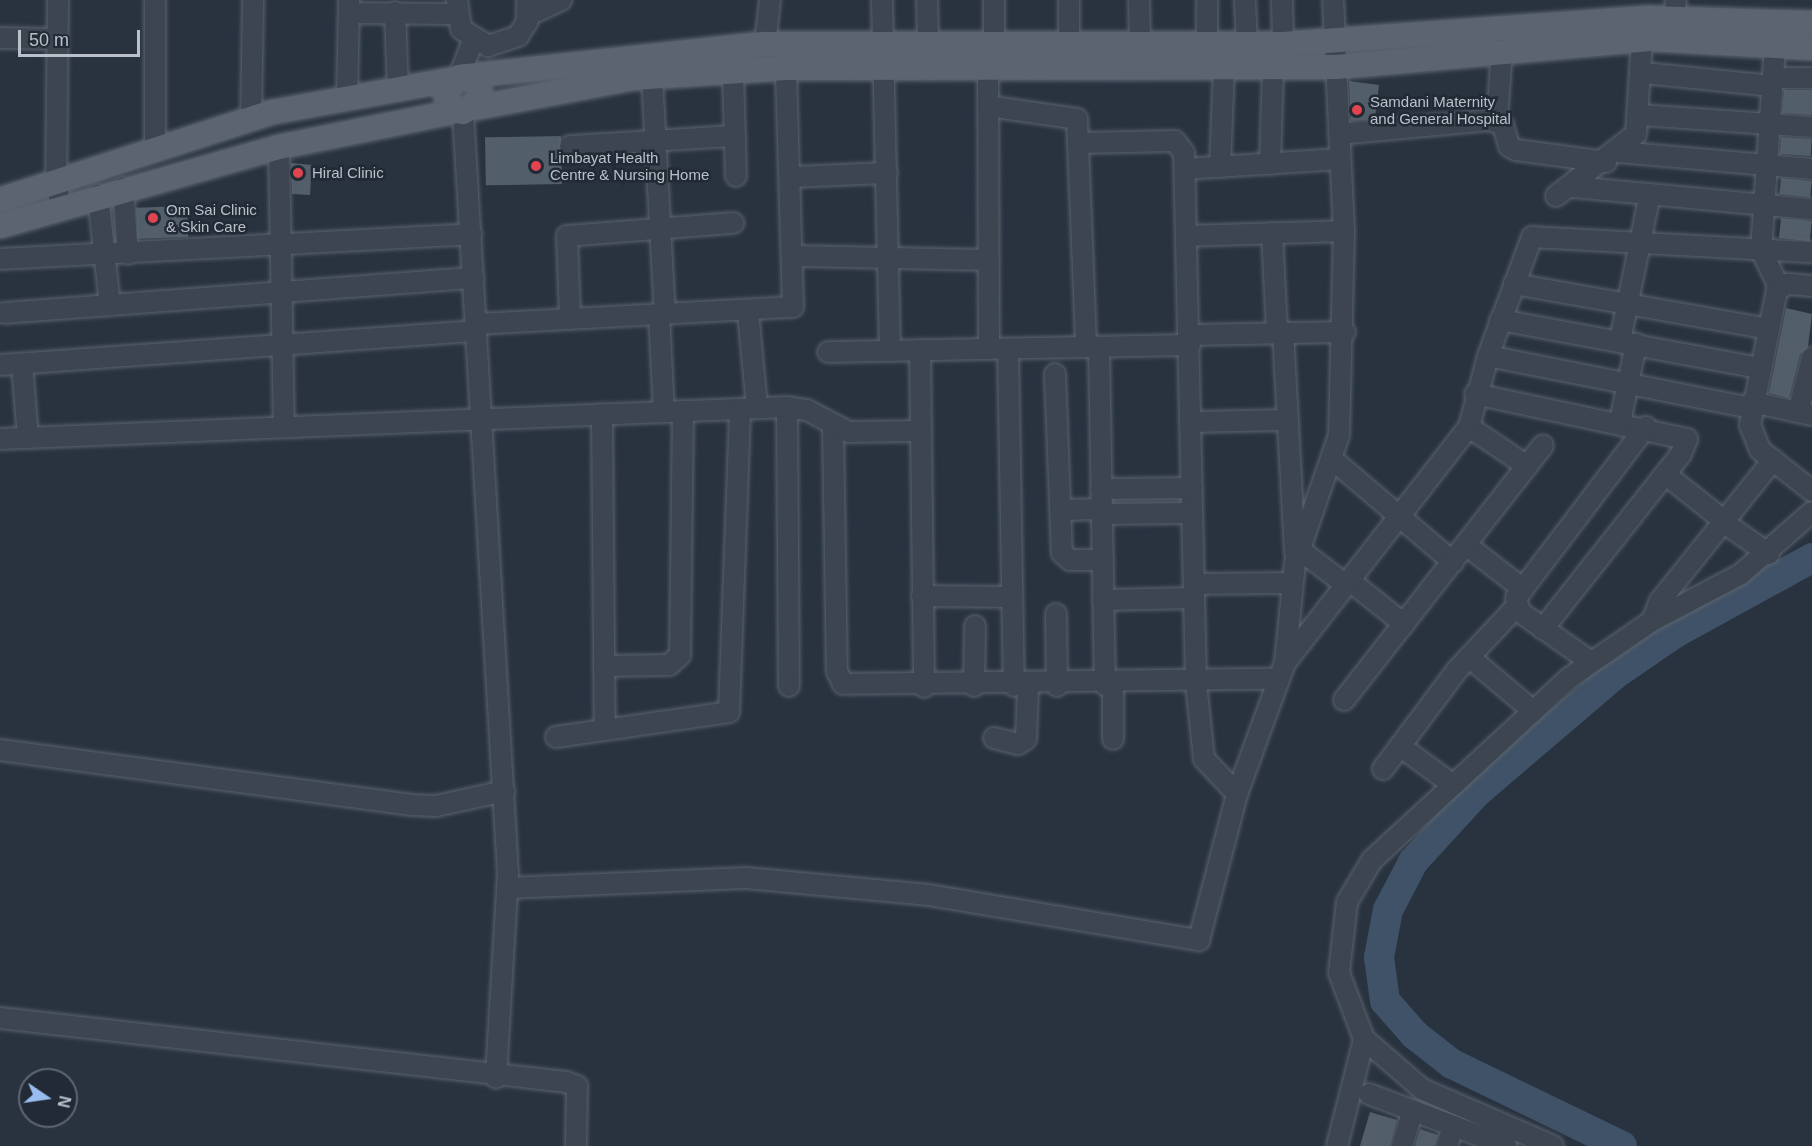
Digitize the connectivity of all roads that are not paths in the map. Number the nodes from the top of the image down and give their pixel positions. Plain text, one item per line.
1 (58, 0) edge
2 (155, 0) edge
3 (253, 0) edge
4 (561, 0) edge
5 (770, 0) edge
6 (882, 0) edge
7 (927, 0) edge
8 (994, 0) edge
9 (1069, 0) edge
10 (1139, 0) edge
11 (1207, 0) edge
12 (1245, 0) edge
13 (1282, 0) edge
14 (1333, 0) edge
15 (349, 7) edge
16 (457, 7) edge
17 (527, 8) edge
18 (395, 12) junction
19 (1674, 20) edge
20 (1812, 23) edge
21 (0, 38) edge
22 (57, 39) junction
23 (1642, 39) junction
24 (473, 41) junction
25 (928, 41) junction
26 (994, 41) junction
27 (882, 42) junction
28 (1069, 42) junction
29 (1334, 42) junction
30 (1140, 43) junction
31 (1207, 43) junction
32 (765, 44) junction
33 (1247, 44) junction
34 (1283, 44) junction
35 (1775, 46) junction
36 (1502, 48) junction
37 (1812, 48) edge
38 (988, 65) junction
39 (885, 66) junction
40 (786, 68) junction
41 (1224, 68) junction
42 (1336, 68) junction
43 (1273, 69) junction
44 (734, 71) junction
45 (1644, 73) junction
46 (652, 76) junction
47 (459, 77) junction
48 (1812, 78) edge
49 (1772, 82) junction
50 (398, 89) junction
51 (347, 99) junction
52 (988, 106) junction
53 (465, 110) junction
54 (1641, 115) junction
55 (251, 120) junction
56 (1497, 120) junction
57 (1812, 127) edge
58 (1769, 128) junction
59 (1339, 134) junction
60 (735, 136) junction
61 (655, 139) junction
62 (1080, 143) junction
63 (570, 146) dead end
64 (279, 147) junction
65 (155, 149) junction
66 (1612, 157) junction
67 (1340, 159) junction
68 (1270, 164) junction
69 (1220, 166) junction
70 (1767, 167) junction
71 (1185, 169) junction
72 (1812, 169) edge
73 (887, 172) junction
74 (736, 176) dead end
75 (791, 177) junction
76 (56, 181) junction
77 (123, 188) junction
78 (1650, 194) junction
79 (98, 195) junction
80 (0, 200) edge
81 (1764, 204) junction
82 (61, 207) junction
83 (1812, 209) edge
84 (733, 223) dead end
85 (660, 225) junction
86 (0, 226) edge
87 (1344, 231) junction
88 (1272, 233) junction
89 (471, 234) junction
90 (1186, 236) junction
91 (1638, 242) junction
92 (281, 248) junction
93 (1761, 250) junction
94 (1812, 252) edge
95 (128, 254) junction
96 (104, 255) junction
97 (794, 256) junction
98 (0, 259) edge
99 (988, 260) junction
100 (890, 261) junction
101 (474, 278) junction
102 (1514, 284) junction
103 (1812, 286) edge
104 (1779, 287) junction
105 (282, 292) junction
106 (1627, 303) junction
107 (110, 305) junction
108 (748, 312) junction
109 (4, 314) dead end
110 (662, 314) junction
111 (570, 318) junction
112 (1500, 320) junction
113 (477, 328) junction
114 (1769, 329) junction
115 (1280, 331) junction
116 (1345, 332) junction
117 (1190, 340) junction
118 (1628, 342) junction
119 (282, 347) junction
120 (1093, 347) junction
121 (999, 349) junction
122 (920, 350) junction
123 (890, 351) junction
124 (828, 352) dead end
125 (1488, 356) junction
126 (1812, 358) edge
127 (22, 364) junction
128 (0, 365) edge
129 (1760, 368) junction
130 (1055, 374) dead end
131 (1628, 385) junction
132 (1475, 394) junction
133 (1752, 405) junction
134 (787, 407) junction
135 (748, 409) junction
136 (673, 411) junction
137 (1805, 413) edge
138 (602, 414) junction
139 (483, 418) junction
140 (1287, 420) junction
141 (1191, 422) junction
142 (1620, 422) junction
143 (284, 426) junction
144 (833, 426) junction
145 (1469, 427) junction
146 (1646, 428) junction
147 (920, 430) junction
148 (28, 438) junction
149 (0, 440) edge
150 (1543, 445) dead end
151 (1332, 459) junction
152 (1773, 460) junction
153 (1527, 466) junction
154 (1665, 474) junction
155 (1192, 488) junction
156 (1101, 489) junction
157 (1812, 491) edge
158 (1061, 510) junction
159 (1102, 512) junction
160 (1812, 512) edge
161 (1192, 513) junction
162 (1400, 517) junction
163 (1723, 522) junction
164 (1466, 545) junction
165 (1769, 554) junction
166 (1297, 556) junction
167 (1102, 560) junction
168 (1453, 562) junction
169 (1292, 583) junction
170 (1348, 583) junction
171 (1194, 591) junction
172 (922, 596) junction
173 (1012, 597) junction
174 (1520, 598) junction
175 (1103, 600) junction
176 (1056, 614) dead end
177 (1652, 621) junction
178 (1404, 624) junction
179 (975, 626) dead end
180 (1544, 628) junction
181 (1469, 657) junction
182 (1591, 662) junction
183 (604, 666) junction
184 (1282, 671) junction
185 (1196, 684) junction
186 (1109, 685) junction
187 (789, 686) dead end
188 (974, 686) junction
189 (1021, 686) junction
190 (1057, 686) junction
191 (924, 687) junction
192 (1344, 700) dead end
193 (1533, 711) junction
194 (605, 730) junction
195 (556, 737) dead end
196 (994, 738) dead end
197 (1113, 739) dead end
198 (1400, 746) junction
199 (0, 750) edge
200 (1383, 769) dead end
201 (1454, 785) junction
202 (504, 792) junction
203 (1237, 794) junction
204 (507, 888) junction
205 (0, 1018) edge
206 (1364, 1040) junction
207 (496, 1078) junction
208 (1369, 1094) dead end
209 (1413, 1111) junction
210 (1453, 1126) junction
211 (1498, 1144) edge
212 (576, 1146) edge
213 (1337, 1146) edge
214 (1402, 1146) edge
215 (1447, 1146) edge
216 (1553, 1146) edge

1 - 22 street
2 - 65 street
3 - 55 street
4 - 17 street
5 - 32 street
6 - 27 street
7 - 25 street
8 - 26 street
9 - 28 street
10 - 30 street
11 - 31 street
12 - 33 street
13 - 34 street
14 - 29 street
15 - 18 street
15 - 51 street
16 - 18 street
16 - 24 street
17 - 24 street
18 - 50 street
19 - 20 main road
19 - 23 main road
19 - 29 main road
19 - 35 main road
21 - 22 street
22 - 76 street
23 - 36 main road
23 - 45 street
24 - 47 street
25 - 26 main road
25 - 27 main road
26 - 28 main road
27 - 32 main road
27 - 39 street
28 - 30 main road
29 - 34 main road
29 - 42 street
30 - 31 main road
31 - 33 main road
32 - 47 main road
33 - 34 main road
35 - 37 main road
35 - 49 street
36 - 42 main road
36 - 56 street
38 - 39 main road
38 - 41 main road
38 - 52 street
39 - 40 main road
39 - 73 street
40 - 44 main road
40 - 75 street
41 - 43 main road
41 - 69 street
42 - 43 main road
42 - 59 street
43 - 68 street
44 - 46 main road
44 - 60 street
45 - 49 street
45 - 54 street
46 - 53 main road
46 - 61 street
47 - 50 main road
47 - 53 main road
48 - 49 street
49 - 58 street
50 - 51 main road
51 - 55 main road
52 - 62 street
52 - 99 street
53 - 64 main road
53 - 89 street
54 - 58 street
54 - 66 street
55 - 65 main road
56 - 59 street
56 - 66 street
57 - 58 street
58 - 70 street
59 - 67 street
60 - 61 street
60 - 74 street
61 - 63 street
61 - 85 street
62 - 71 street
62 - 120 street
64 - 77 main road
64 - 92 street
65 - 76 main road
66 - 70 street
66 - 78 street
67 - 68 street
67 - 87 street
68 - 69 street
69 - 71 street
70 - 72 street
70 - 81 street
71 - 90 street
73 - 75 street
73 - 100 street
75 - 97 street
76 - 80 main road
76 - 82 street
77 - 79 main road
77 - 95 street
78 - 81 street
78 - 91 street
79 - 82 main road
79 - 96 street
81 - 83 street
81 - 93 street
82 - 86 main road
84 - 85 street
85 - 110 street
85 - 111 street
87 - 88 street
87 - 116 street
88 - 90 street
88 - 115 street
89 - 92 street
89 - 101 street
90 - 117 street
91 - 93 street
91 - 102 street
91 - 106 street
92 - 95 street
92 - 105 street
93 - 94 street
93 - 104 street
95 - 96 street
96 - 98 street
96 - 107 street
97 - 100 street
97 - 108 street
99 - 100 street
99 - 121 street
100 - 123 street
101 - 105 street
101 - 113 street
102 - 106 street
102 - 112 street
103 - 104 street
104 - 114 street
105 - 107 street
105 - 119 street
106 - 114 street
106 - 118 street
107 - 109 street
108 - 110 street
108 - 135 street
110 - 111 street
110 - 136 street
111 - 113 street
112 - 118 street
112 - 125 street
113 - 119 street
113 - 139 street
114 - 129 street
115 - 116 street
115 - 117 street
115 - 140 street
116 - 151 street
117 - 120 street
117 - 141 street
118 - 129 street
118 - 131 street
119 - 127 street
119 - 143 street
120 - 121 street
120 - 156 street
121 - 122 street
121 - 173 street
122 - 123 street
122 - 147 street
123 - 124 street
125 - 131 street
125 - 132 street
126 - 137 street
127 - 128 street
127 - 148 street
129 - 133 street
130 - 158 street
131 - 133 street
131 - 142 street
132 - 142 street
132 - 145 street
133 - 137 street
133 - 152 street
134 - 135 street
134 - 144 street
134 - 187 street
135 - 136 street
135 - 194 street
136 - 138 street
136 - 183 street
138 - 139 street
138 - 183 street
139 - 143 street
139 - 202 street
140 - 141 street
140 - 166 street
141 - 155 street
142 - 146 street
143 - 148 street
144 - 147 street
144 - 191 street
145 - 153 street
145 - 162 street
146 - 154 street
146 - 174 street
147 - 172 street
148 - 149 street
150 - 153 street
151 - 162 street
151 - 166 street
152 - 157 street
152 - 163 street
153 - 164 street
154 - 163 street
154 - 180 street
155 - 156 street
155 - 161 street
156 - 159 street
158 - 159 street
158 - 167 street
159 - 161 street
159 - 167 street
160 - 165 street
161 - 171 street
162 - 168 street
162 - 170 street
163 - 165 street
163 - 177 street
164 - 168 street
164 - 174 street
165 - 177 street
166 - 169 street
166 - 170 street
167 - 175 street
168 - 178 street
169 - 171 street
169 - 184 street
170 - 178 street
170 - 184 street
171 - 175 street
171 - 185 street
172 - 173 street
172 - 191 street
173 - 189 street
174 - 180 street
174 - 181 street
175 - 186 street
176 - 190 street
177 - 182 street
178 - 192 street
179 - 188 street
180 - 182 street
181 - 193 street
181 - 198 street
182 - 193 street
183 - 194 street
184 - 185 street
184 - 203 street
185 - 186 street
185 - 203 street
186 - 190 street
186 - 197 street
188 - 189 street
188 - 191 street
189 - 190 street
189 - 196 street
193 - 201 street
194 - 195 street
198 - 200 street
198 - 201 street
199 - 202 street
201 - 206 street
202 - 204 street
203 - 204 street
204 - 207 street
205 - 207 street
206 - 213 street
206 - 216 street
207 - 212 street
208 - 209 street
209 - 210 street
209 - 214 street
210 - 211 street
210 - 215 street

